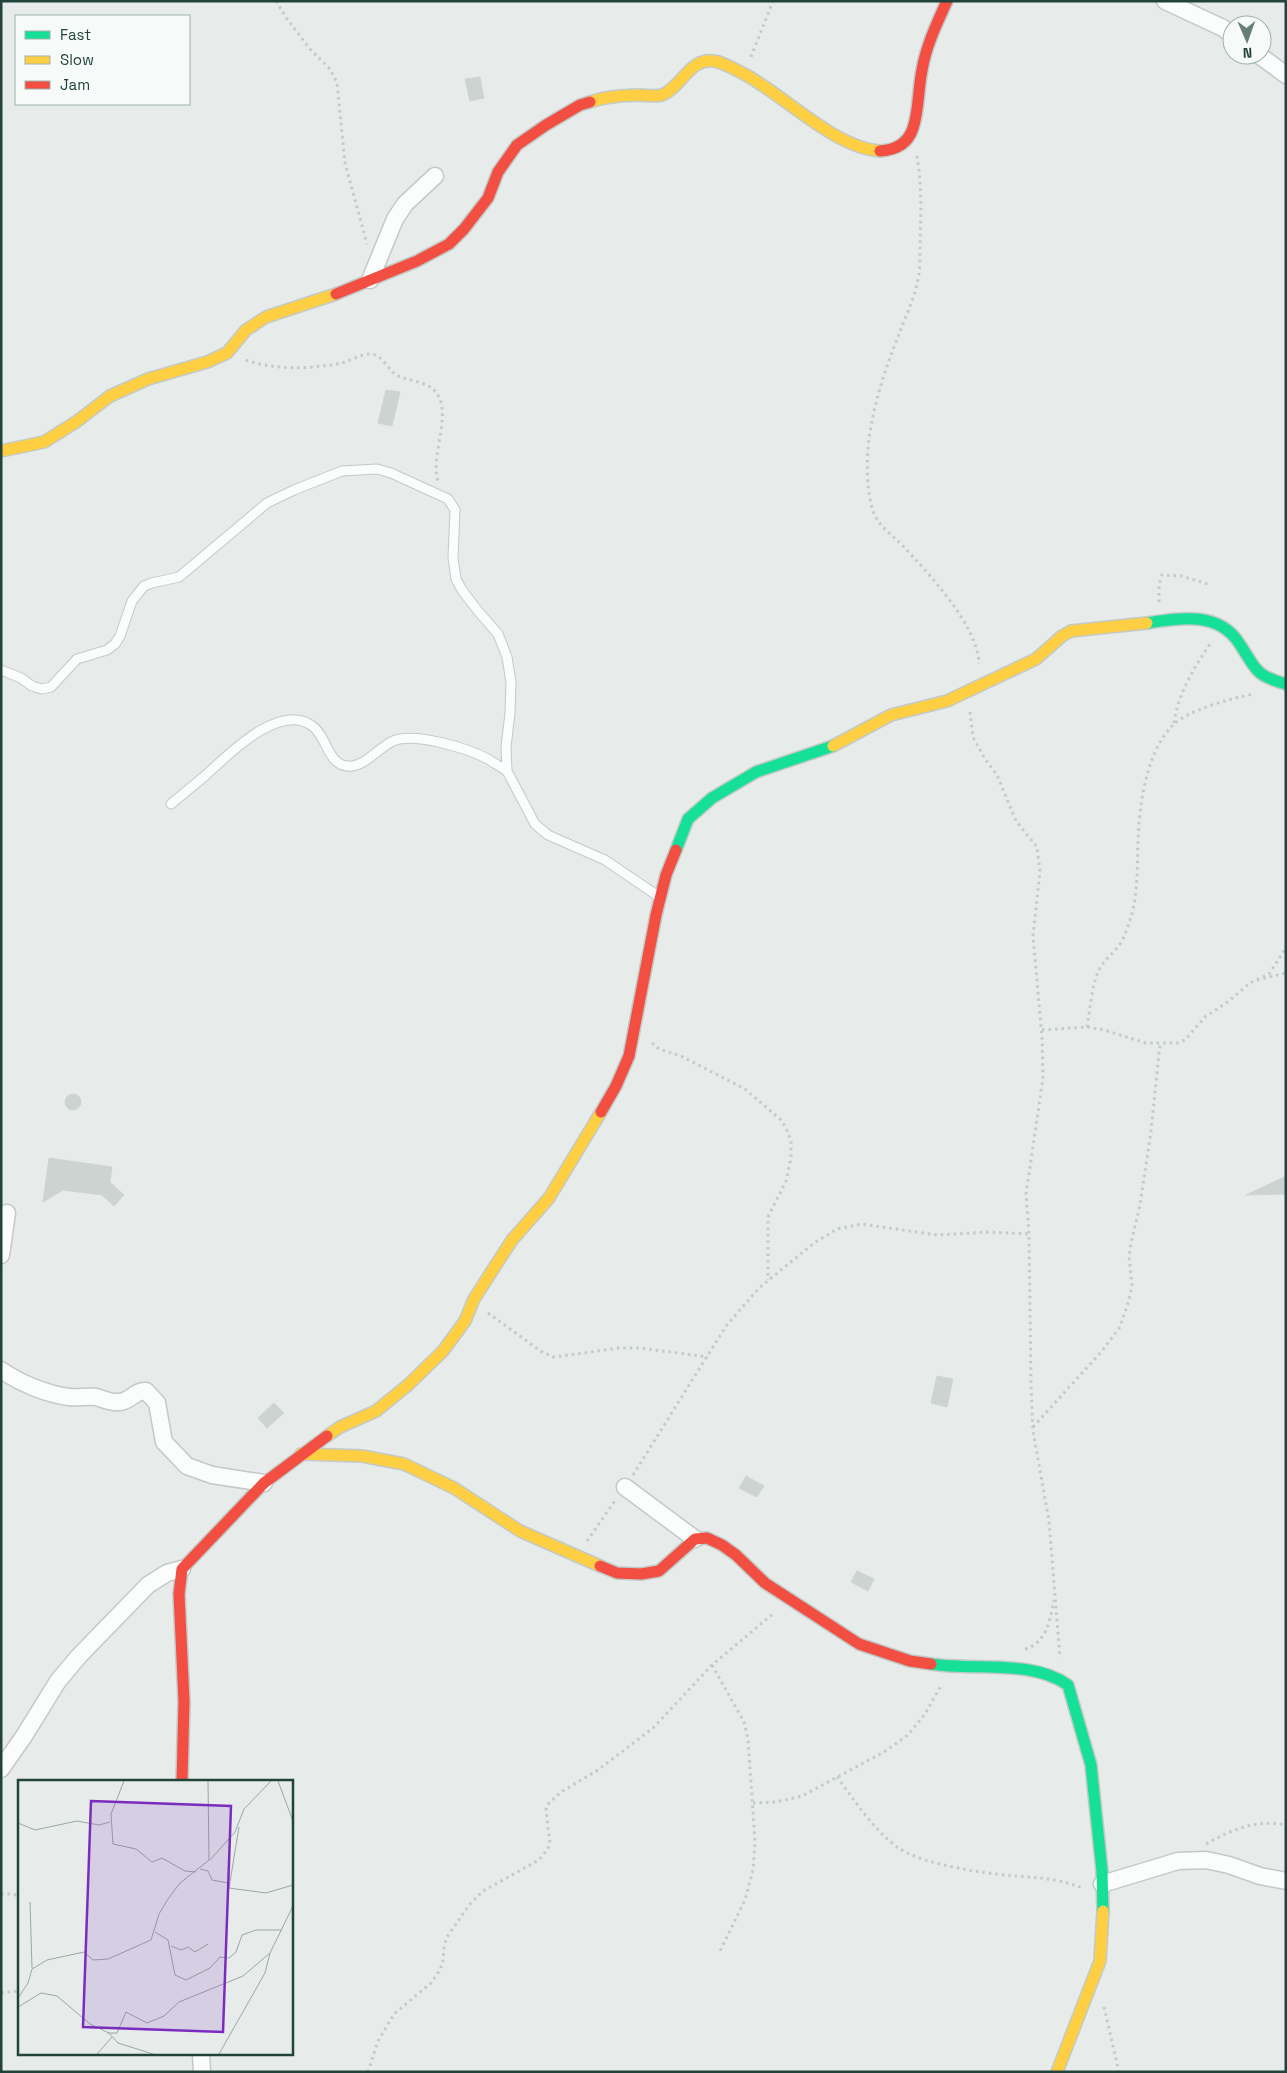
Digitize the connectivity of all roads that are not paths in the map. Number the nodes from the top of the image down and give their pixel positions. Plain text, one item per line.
1 (946, 1) edge
2 (1165, 1) edge
3 (1222, 28) edge
4 (1272, 65) edge
5 (1286, 75) edge
6 (435, 176) dead end
7 (372, 274) junction
8 (1, 451) edge
9 (1, 670) edge
10 (1286, 684) edge
11 (507, 771) junction
12 (171, 804) dead end
13 (660, 897) junction
14 (7, 1212) dead end
15 (1, 1254) edge
16 (1, 1370) edge
17 (301, 1454) junction
18 (264, 1483) junction
19 (625, 1487) road end
20 (695, 1539) junction
21 (182, 1569) junction
22 (1, 1769) edge
23 (182, 1780) edge
24 (1286, 1881) edge
25 (1102, 1890) junction
26 (201, 2056) edge
27 (202, 2072) edge
28 (1057, 2072) edge

1 - 7 street
2 - 3 street
4 - 5 street
6 - 7 street
7 - 8 street
9 - 11 lane
10 - 13 street
11 - 12 lane
11 - 13 lane
13 - 17 street
14 - 15 street
16 - 18 street
17 - 18 street
17 - 20 street
18 - 21 street
19 - 20 street
20 - 25 street
21 - 22 street
21 - 23 street
24 - 25 street
25 - 28 street
26 - 27 street

